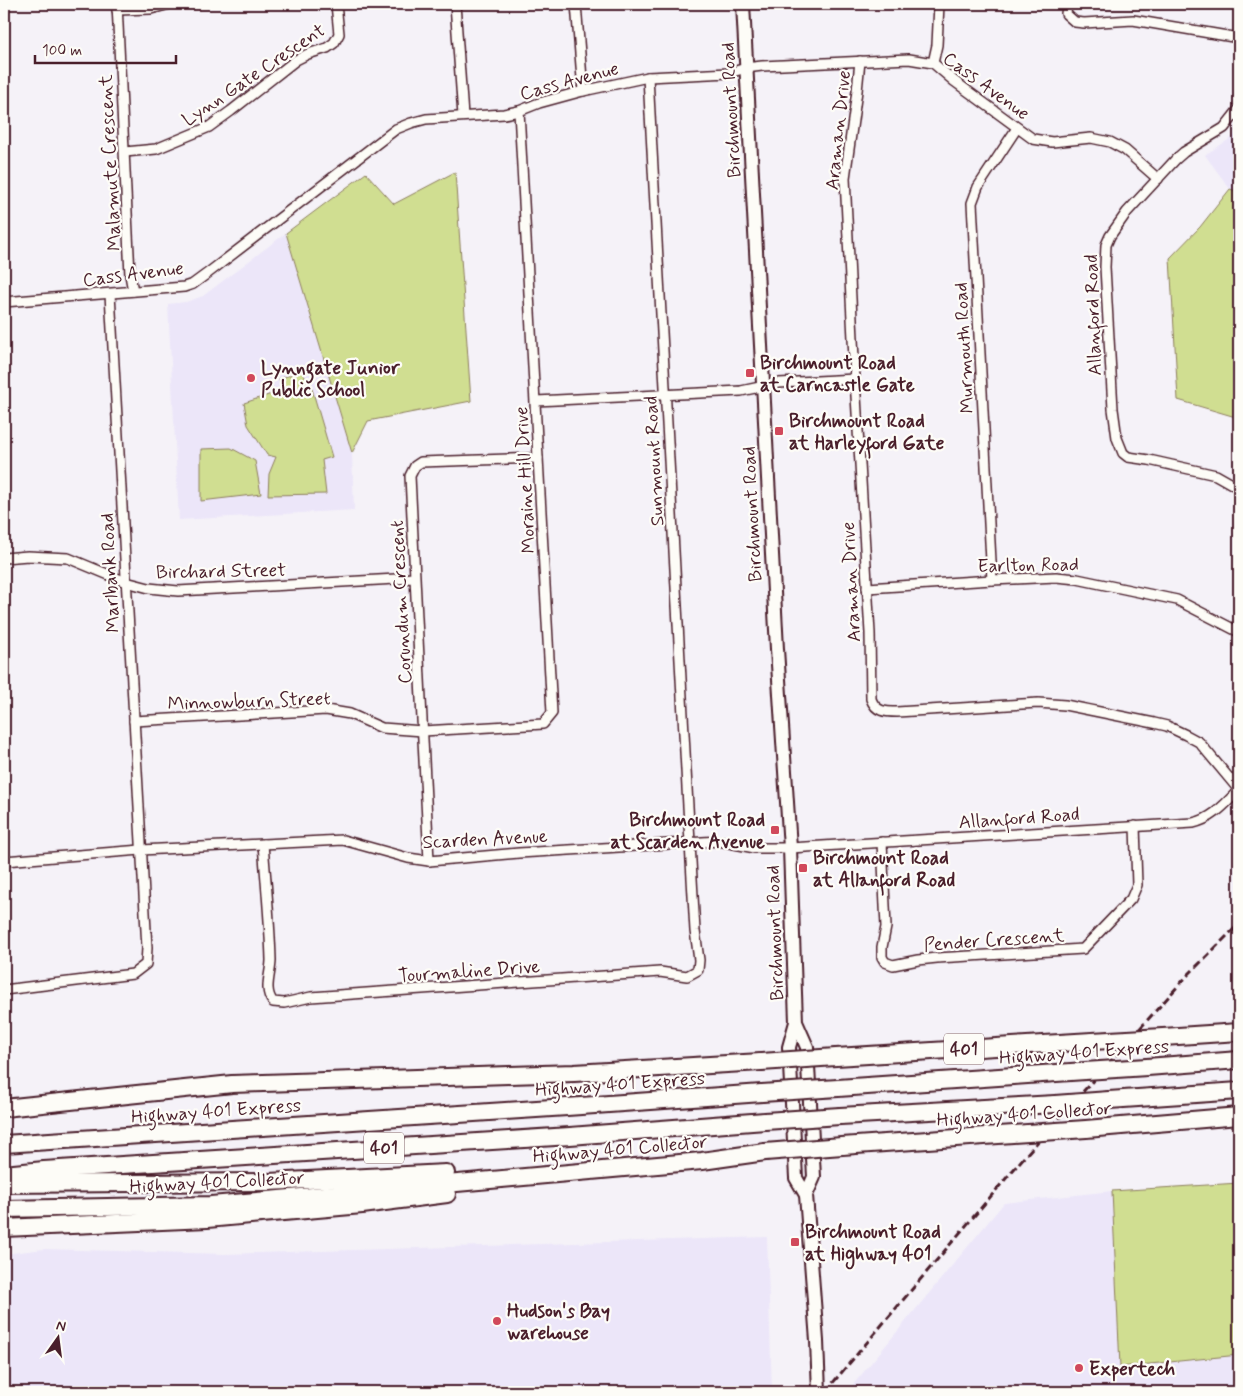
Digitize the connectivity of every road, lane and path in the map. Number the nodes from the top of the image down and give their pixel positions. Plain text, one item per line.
1 (170, 4) edge
2 (336, 4) edge
3 (455, 4) edge
4 (576, 4) edge
5 (743, 4) edge
6 (939, 4) edge
7 (1067, 4) edge
8 (117, 7) edge
9 (1239, 38) edge
10 (860, 61) junction
11 (933, 63) junction
12 (746, 68) junction
13 (648, 77) junction
14 (583, 91) junction
15 (1239, 109) edge
16 (519, 111) junction
17 (463, 116) junction
18 (1018, 128) junction
19 (125, 152) junction
20 (1158, 179) junction
21 (133, 291) junction
22 (110, 294) junction
23 (4, 302) edge
24 (855, 379) junction
25 (763, 387) junction
26 (666, 394) junction
27 (536, 401) junction
28 (538, 458) junction
29 (1239, 488) edge
30 (4, 558) edge
31 (414, 578) junction
32 (992, 580) junction
33 (126, 582) junction
34 (868, 588) junction
35 (1239, 632) edge
36 (134, 721) junction
37 (423, 731) junction
38 (1239, 790) edge
39 (1135, 826) junction
40 (882, 842) junction
41 (690, 843) junction
42 (263, 844) junction
43 (790, 848) junction
44 (141, 850) junction
45 (4, 860) edge
46 (429, 861) junction
47 (4, 990) edge
48 (796, 1022) junction
49 (1239, 1032) edge
50 (1239, 1060) edge
51 (1239, 1091) edge
52 (4, 1108) edge
53 (1239, 1116) edge
54 (1239, 1126) edge
55 (1093, 1129) junction
56 (4, 1144) edge
57 (702, 1161) junction
58 (4, 1174) edge
59 (4, 1184) edge
60 (806, 1195) junction
61 (4, 1209) edge
62 (4, 1228) edge
63 (819, 1392) edge

1 - 8 street
2 - 19 street, Lynn Gate Crescent
3 - 17 street
4 - 14 street
5 - 12 main road, Birchmount Road
6 - 11 street
7 - 9 street
8 - 19 street, Malamute Crescent
10 - 11 street, Cass Avenue
10 - 12 street, Cass Avenue
10 - 24 street, Araman Drive
11 - 18 street, Cass Avenue
12 - 13 street, Cass Avenue
12 - 25 main road, Birchmount Road
13 - 14 street, Cass Avenue
13 - 26 street, Sunmount Road
14 - 16 street, Cass Avenue
15 - 20 street, Allanford Road
16 - 17 street, Cass Avenue
16 - 27 street, Moraine Hill Drive
17 - 21 street, Cass Avenue
18 - 20 street, Cass Avenue
18 - 32 street, Murmouth Road
19 - 21 street, Malamute Crescent
20 - 29 street, Allanford Road
21 - 22 street, Cass Avenue
22 - 23 street, Cass Avenue
22 - 33 street, Marlbank Road
24 - 25 street
24 - 34 street, Araman Drive
25 - 26 street
25 - 43 main road, Birchmount Road
26 - 27 street
26 - 41 street, Sunmount Road
27 - 28 street, Moraine Hill Drive
28 - 31 street, Corundum Crescent
28 - 37 street, Moraine Hill Drive
30 - 33 street, Birchard Street
31 - 33 street, Birchard Street
31 - 37 street, Corundum Crescent
32 - 34 street, Earlton Road
32 - 35 street, Earlton Road
33 - 36 street, Marlbank Road
34 - 38 street, Araman Drive
36 - 37 street, Minnowburn Street
36 - 44 street, Marlbank Road
37 - 46 street, Corundum Crescent
38 - 39 street, Allanford Road
39 - 40 street, Allanford Road
39 - 40 street, Pender Crescent
40 - 43 street, Allanford Road
41 - 42 street, Tourmaline Drive
41 - 43 street, Scarden Avenue
41 - 46 street, Scarden Avenue
42 - 44 street, Scarden Avenue
42 - 46 street, Scarden Avenue
43 - 48 main road, Birchmount Road
44 - 45 street, Scarden Avenue
44 - 47 street, Marlbank Road
48 - 60 main road, Birchmount Road
48 - 60 main road, Birchmount Road
49 - 52 highway, 401, bridge
50 - 56 highway, Highway 401 Express / 401, bridge
51 - 58 highway, 401, bridge
53 - 55 highway, Highway 401 Collector / 401
54 - 55 highway
55 - 57 highway, Highway 401 Collector / 401, bridge
57 - 59 highway
57 - 61 highway, Highway 401 Collector / 401
57 - 62 highway
60 - 63 main road, Birchmount Road

